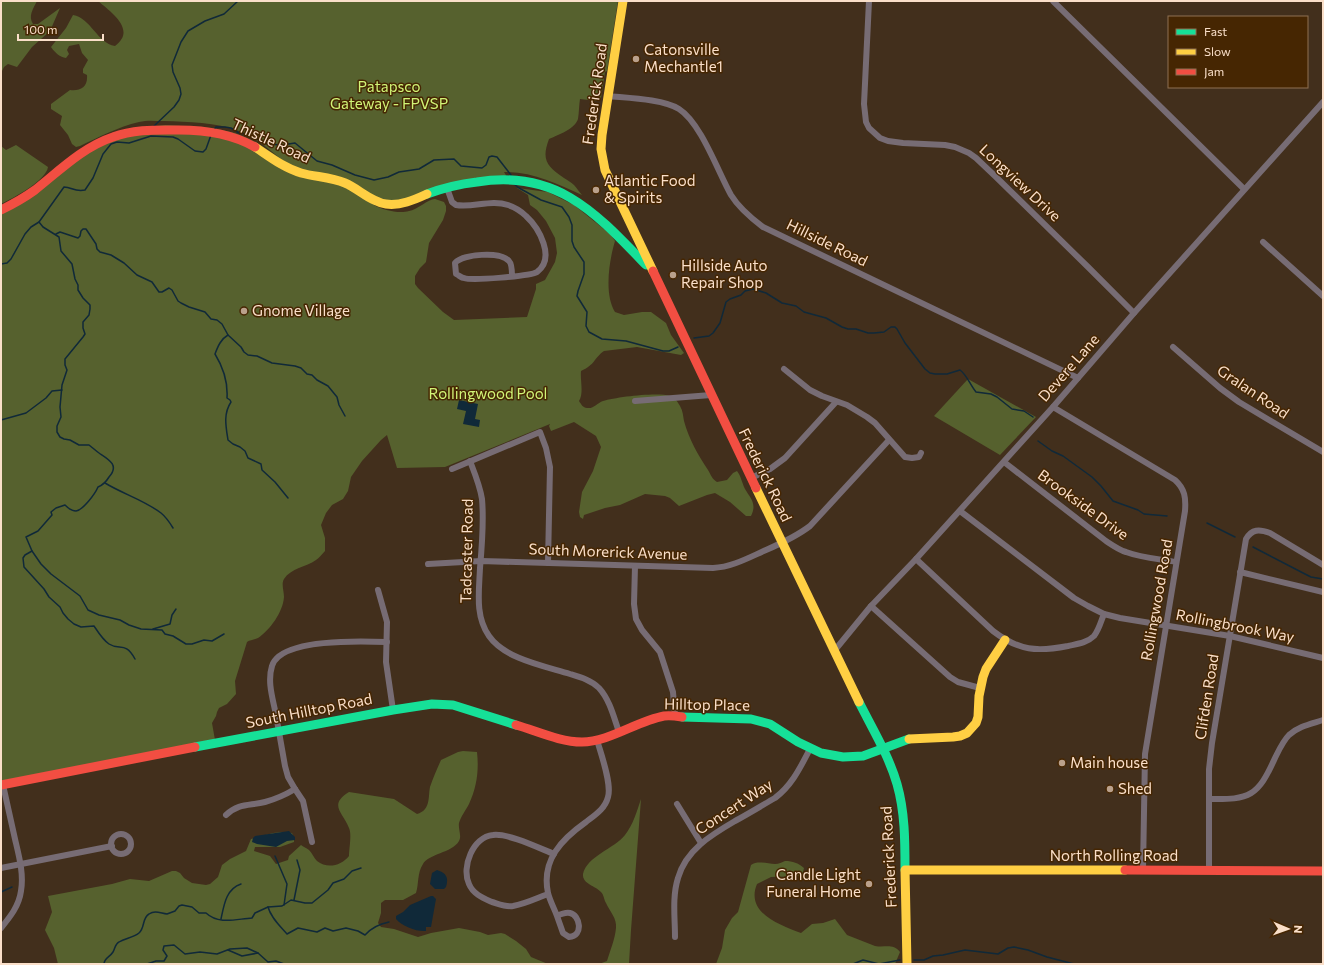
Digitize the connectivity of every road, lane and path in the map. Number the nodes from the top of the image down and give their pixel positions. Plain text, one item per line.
1 (623, 1) edge
2 (869, 1) edge
3 (1053, 1) edge
4 (608, 96) junction
5 (1323, 102) edge
6 (447, 188) junction
7 (1244, 189) junction
8 (1, 210) edge
9 (1263, 242) dead end
10 (653, 272) junction
11 (512, 276) junction
12 (1323, 296) edge
13 (1134, 313) junction
14 (1173, 348) dead end
15 (784, 369) dead end
16 (1078, 378) junction
17 (711, 395) junction
18 (635, 400) dead end
19 (836, 402) junction
20 (1053, 407) junction
21 (889, 440) junction
22 (1323, 452) edge
23 (921, 453) dead end
24 (470, 461) junction
25 (1004, 462) junction
26 (452, 469) dead end
27 (751, 478) junction
28 (960, 511) junction
29 (782, 543) junction
30 (916, 559) junction
31 (481, 561) junction
32 (1176, 562) junction
33 (548, 563) junction
34 (428, 564) dead end
35 (1323, 565) edge
36 (635, 566) junction
37 (1240, 572) junction
38 (378, 590) dead end
39 (1323, 592) edge
40 (871, 606) junction
41 (1104, 614) junction
42 (1166, 626) junction
43 (1230, 636) junction
44 (1005, 640) junction
45 (387, 642) junction
46 (835, 650) junction
47 (1323, 658) edge
48 (980, 688) junction
49 (393, 710) junction
50 (675, 716) junction
51 (1323, 720) edge
52 (279, 731) junction
53 (619, 732) junction
54 (597, 740) junction
55 (810, 748) junction
56 (882, 748) junction
57 (2, 785) edge
58 (295, 789) junction
59 (1209, 799) junction
60 (676, 804) dead end
61 (226, 815) dead end
62 (312, 842) dead end
63 (701, 843) junction
64 (112, 846) dead end
65 (554, 854) junction
66 (20, 864) junction
67 (1, 868) edge
68 (905, 870) junction
69 (1144, 870) junction
70 (1208, 870) junction
71 (1323, 871) edge
72 (548, 894) junction
73 (557, 916) dead end
74 (1, 928) edge
75 (675, 937) dead end
76 (907, 964) edge

1 - 4 street, Frederick Road
2 - 13 street, Longview Drive
3 - 7 street
4 - 10 street, Frederick Road
4 - 16 street, Hillside Road
5 - 7 street, Devere Lane
6 - 8 street, Thistle Road
6 - 10 street, Thistle Road
6 - 11 street
7 - 13 street, Devere Lane
9 - 12 street
10 - 17 street, Frederick Road
11 - 11 street
13 - 16 street, Devere Lane
14 - 22 street, Gralan Road
15 - 19 street
16 - 20 street, Devere Lane
17 - 18 street
17 - 27 street, Frederick Road
19 - 21 street
19 - 27 street
20 - 25 street, Devere Lane
20 - 32 street, Rollingwood Road
21 - 23 street
21 - 29 street, South Morerick Avenue
24 - 26 street
24 - 31 street, Tadcaster Road
24 - 33 street
25 - 28 street, Devere Lane
25 - 32 street, Brookside Drive
27 - 29 street, Frederick Road
28 - 30 street, Devere Lane
28 - 41 street, Rollingbrook Way
29 - 36 street, South Morerick Avenue
29 - 46 street, Frederick Road
30 - 40 street, Devere Lane
30 - 44 street
31 - 33 street, South Morerick Avenue
31 - 34 street, South Morerick Avenue
31 - 53 street, Tadcaster Road
32 - 42 street, Rollingwood Road
33 - 36 street, South Morerick Avenue
35 - 37 street, Clifden Road
36 - 50 street
37 - 39 street
37 - 43 street, Clifden Road
38 - 45 street
40 - 46 street, Devere Lane
40 - 48 street
41 - 42 street, Rollingbrook Way
41 - 44 street
42 - 43 street, Rollingbrook Way
42 - 69 street, Rollingwood Road
43 - 47 street, Rollingbrook Way
43 - 59 street, Clifden Road
44 - 48 street, Hilltop Place
45 - 49 street
45 - 52 street
46 - 56 street, Frederick Road
48 - 56 street, Hilltop Place
49 - 52 street, South Hilltop Road
49 - 54 street, South Hilltop Road
50 - 53 street, Hilltop Place
50 - 55 street, Hilltop Place
51 - 59 street
52 - 57 street, South Hilltop Road
52 - 58 street
53 - 54 street, South Hilltop Road
54 - 65 street
55 - 56 street, Hilltop Place
55 - 63 street, Concert Way
56 - 68 street, Frederick Road
57 - 66 street
58 - 61 street
58 - 62 street
59 - 70 street, Clifden Road
60 - 63 street
63 - 75 street, Concert Way
64 - 66 street
65 - 72 street
65 - 72 street
66 - 67 street
66 - 74 street
68 - 69 street, North Rolling Road
68 - 76 street, Frederick Road
69 - 70 street, North Rolling Road
70 - 71 street, North Rolling Road
72 - 73 street

